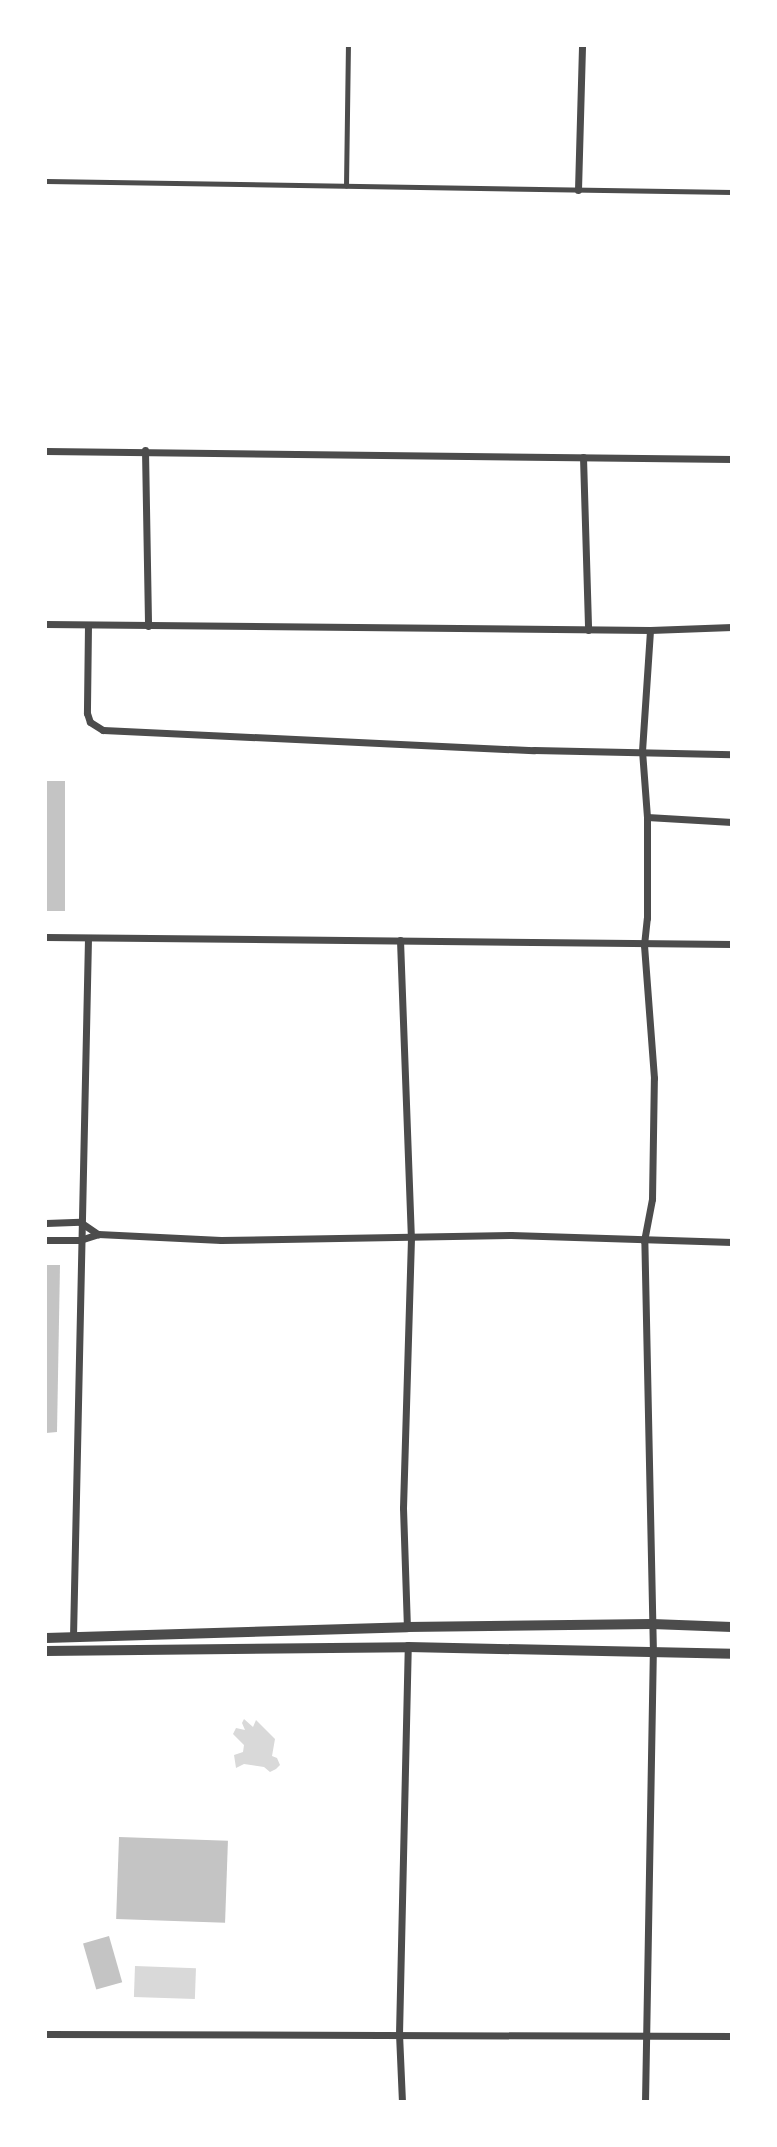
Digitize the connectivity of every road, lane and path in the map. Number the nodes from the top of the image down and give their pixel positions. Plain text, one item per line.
1 (348, 46) edge
2 (582, 46) edge
3 (46, 181) edge
4 (346, 186) junction
5 (579, 190) junction
6 (732, 192) edge
7 (145, 450) junction
8 (46, 451) edge
9 (583, 457) junction
10 (732, 459) edge
11 (46, 624) edge
12 (88, 625) junction
13 (148, 626) junction
14 (732, 627) edge
15 (588, 630) junction
16 (650, 630) junction
17 (642, 751) junction
18 (732, 754) edge
19 (647, 817) junction
20 (732, 822) edge
21 (46, 937) edge
22 (88, 938) junction
23 (400, 940) junction
24 (732, 944) edge
25 (644, 945) junction
26 (80, 1222) junction
27 (46, 1223) edge
28 (98, 1234) junction
29 (411, 1238) junction
30 (46, 1240) edge
31 (80, 1240) junction
32 (644, 1241) junction
33 (732, 1242) edge
34 (652, 1624) junction
35 (732, 1627) edge
36 (407, 1628) junction
37 (73, 1637) junction
38 (46, 1638) edge
39 (408, 1647) junction
40 (46, 1651) edge
41 (653, 1654) junction
42 (732, 1654) edge
43 (46, 2034) edge
44 (399, 2034) junction
45 (645, 2035) junction
46 (732, 2036) edge
47 (402, 2102) edge
48 (645, 2102) edge

1 - 4 lane
2 - 5 street
3 - 4 lane
4 - 5 lane
5 - 6 lane
7 - 8 street
7 - 9 street
7 - 13 street
9 - 10 street
9 - 15 street
11 - 12 street
12 - 13 street
12 - 17 street
13 - 15 street
14 - 16 street
15 - 16 street
16 - 17 street
17 - 18 street
17 - 19 street
19 - 20 street
19 - 25 street
21 - 22 street
22 - 23 street
22 - 26 street
23 - 25 street
23 - 29 street
24 - 25 street
25 - 32 street
26 - 27 street
26 - 28 street
26 - 31 street
28 - 29 street
28 - 31 street
29 - 32 street
29 - 36 street
30 - 31 street
31 - 37 street
32 - 33 street
32 - 34 street
34 - 35 street
34 - 36 street
34 - 41 street
36 - 37 street
37 - 38 street
39 - 40 street
39 - 41 street
39 - 44 street
41 - 42 street
41 - 45 street
43 - 44 street
44 - 45 street
44 - 47 street
45 - 46 street
45 - 48 street

